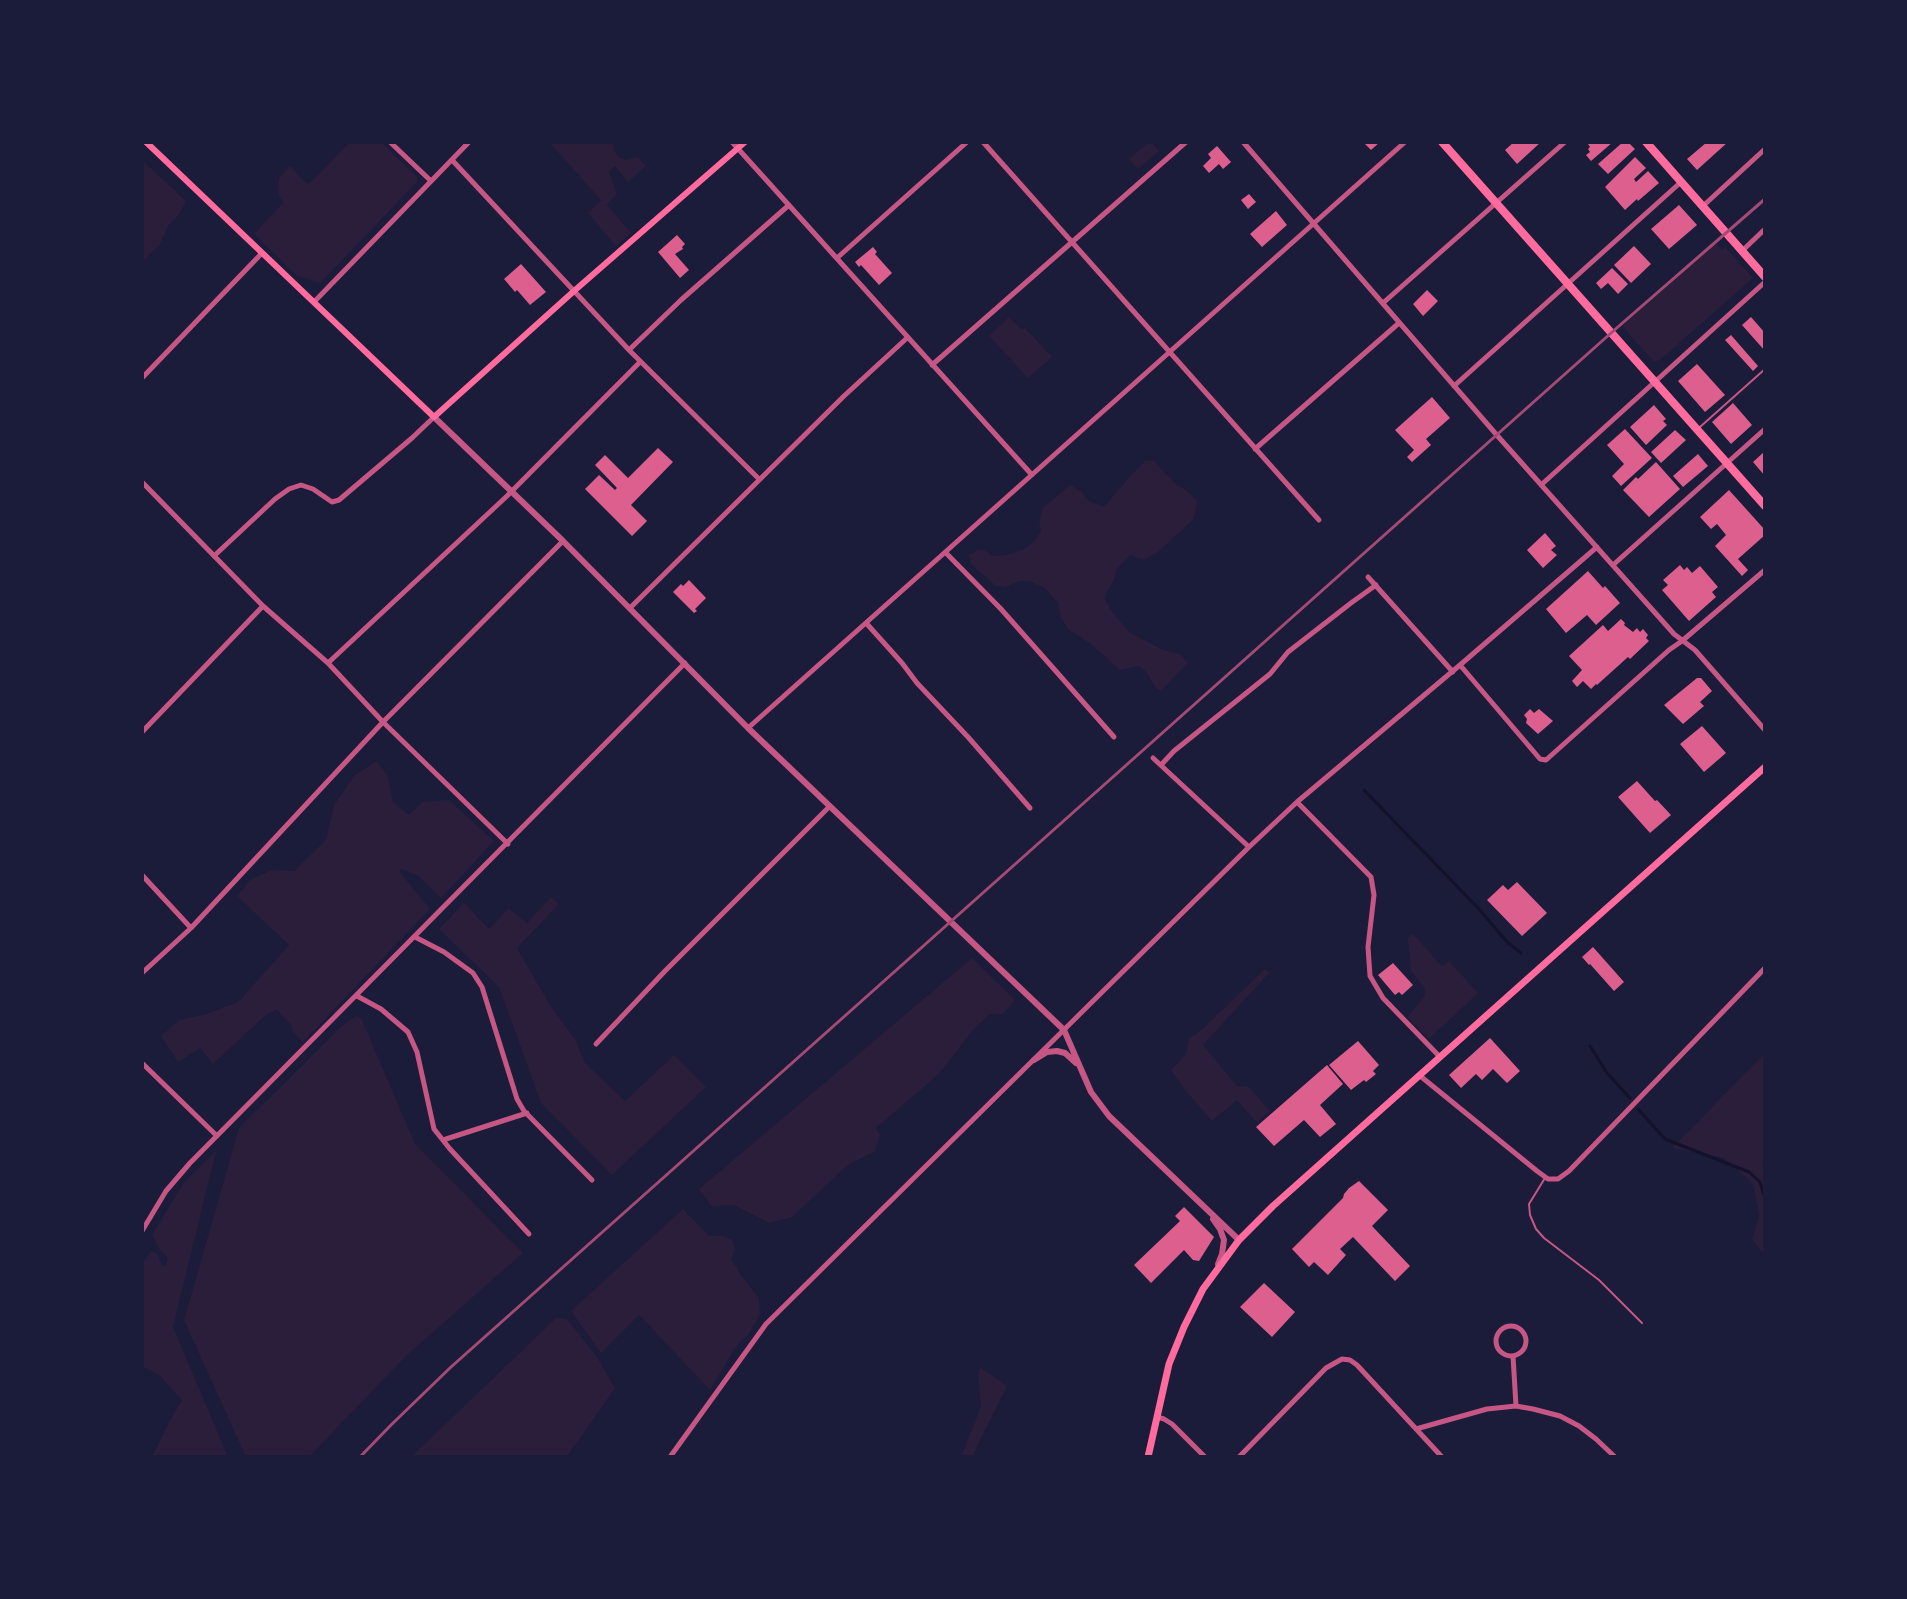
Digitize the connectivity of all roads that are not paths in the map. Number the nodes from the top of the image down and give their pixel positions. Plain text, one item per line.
1 (146, 142) edge
2 (390, 142) edge
3 (469, 142) edge
4 (732, 142) edge
5 (745, 142) edge
6 (967, 142) edge
7 (983, 142) edge
8 (1186, 142) edge
9 (1243, 142) edge
10 (1405, 142) edge
11 (1442, 142) edge
12 (1565, 142) edge
13 (1646, 142) edge
14 (738, 149) junction
15 (1765, 149) edge
16 (452, 160) junction
17 (431, 181) junction
18 (1681, 182) junction
19 (1496, 203) junction
20 (789, 205) junction
21 (1702, 206) junction
22 (1314, 223) junction
23 (1765, 229) edge
24 (1072, 242) junction
25 (1742, 251) junction
26 (262, 253) junction
27 (837, 258) junction
28 (1765, 279) edge
29 (1567, 284) junction
30 (574, 291) junction
31 (313, 303) junction
32 (1383, 303) junction
33 (1399, 323) junction
34 (907, 338) junction
35 (629, 350) junction
36 (1169, 351) junction
37 (640, 362) junction
38 (932, 365) junction
39 (1765, 369) edge
40 (142, 378) edge
41 (1654, 382) junction
42 (1455, 388) junction
43 (434, 417) junction
44 (1765, 429) edge
45 (1696, 430) junction
46 (1255, 449) junction
47 (1727, 463) junction
48 (1032, 475) junction
49 (759, 479) junction
50 (142, 482) edge
51 (1541, 485) junction
52 (511, 491) junction
53 (1765, 506) edge
54 (1319, 520) dead end
55 (563, 541) junction
56 (1597, 547) junction
57 (946, 553) junction
58 (214, 556) junction
59 (1613, 565) junction
60 (1765, 570) edge
61 (1368, 577) dead end
62 (1376, 585) junction
63 (263, 606) junction
64 (630, 608) junction
65 (867, 624) junction
66 (1682, 641) junction
67 (328, 663) junction
68 (685, 663) junction
69 (1460, 665) junction
70 (1453, 672) junction
71 (383, 722) junction
72 (748, 728) junction
73 (1765, 730) edge
74 (142, 732) edge
75 (1114, 737) dead end
76 (1153, 758) dead end
77 (1161, 765) junction
78 (1765, 767) edge
79 (1297, 802) junction
80 (830, 806) junction
81 (1030, 808) dead end
82 (508, 844) junction
83 (1249, 847) junction
84 (142, 875) edge
85 (191, 928) junction
86 (415, 937) junction
87 (1765, 968) edge
88 (142, 973) edge
89 (357, 996) junction
90 (1064, 1030) junction
91 (596, 1044) dead end
92 (1440, 1057) junction
93 (1034, 1060) junction
94 (142, 1063) edge
95 (1080, 1067) junction
96 (1419, 1075) junction
97 (527, 1113) junction
98 (217, 1136) junction
99 (443, 1140) junction
100 (1546, 1177) junction
101 (592, 1180) dead end
102 (1201, 1204) junction
103 (142, 1231) edge
104 (529, 1234) dead end
105 (1239, 1240) junction
106 (1215, 1272) junction
107 (1642, 1323) dead end
108 (1513, 1356) junction
109 (1516, 1406) junction
110 (1156, 1417) junction
111 (1416, 1429) junction
112 (670, 1457) edge
113 (1148, 1457) edge
114 (1205, 1457) edge
115 (1239, 1457) edge
116 (1442, 1457) edge
117 (1615, 1457) edge

1 - 26 main road
2 - 17 street
3 - 16 street
4 - 14 street
5 - 14 main road
6 - 27 street
7 - 24 street
8 - 24 street
9 - 22 street
10 - 22 street
11 - 19 highway
12 - 19 street
13 - 18 highway
14 - 20 street
14 - 30 main road
15 - 21 street
16 - 17 street
16 - 30 street
17 - 31 street
18 - 21 highway
18 - 29 street
19 - 29 highway
19 - 32 street
20 - 27 street
20 - 35 street
21 - 25 highway
22 - 32 street
22 - 36 street
23 - 25 street
24 - 36 street
24 - 38 street
25 - 28 highway
26 - 31 main road
26 - 40 street
27 - 34 street
28 - 41 street
29 - 41 highway
29 - 42 street
30 - 35 street
30 - 43 main road
31 - 43 main road
32 - 33 street
33 - 42 street
33 - 46 street
34 - 38 street
34 - 49 street
35 - 37 street
36 - 46 street
36 - 48 street
37 - 49 street
37 - 52 street
38 - 48 street
39 - 45 lane
41 - 45 highway
41 - 51 street
42 - 51 street
43 - 52 street
43 - 58 street
44 - 47 street
45 - 47 highway
46 - 54 street
47 - 53 highway
47 - 59 street
48 - 57 street
49 - 64 street
50 - 58 street
51 - 56 street
52 - 55 street
52 - 67 street
55 - 64 street
55 - 71 street
56 - 59 street
56 - 69 street
57 - 65 street
57 - 75 street
58 - 63 street
59 - 66 street
60 - 66 street
61 - 62 street
62 - 70 street
62 - 77 street
63 - 67 street
63 - 74 street
64 - 68 street
65 - 72 street
65 - 81 street
66 - 69 street
66 - 73 street
67 - 71 street
68 - 72 street
68 - 82 street
69 - 70 street
70 - 79 street
71 - 82 street
71 - 85 street
72 - 80 street
76 - 77 street
77 - 83 street
78 - 92 main road
79 - 83 street
79 - 92 street
80 - 90 street
80 - 91 street
82 - 86 street
83 - 90 street
84 - 85 street
85 - 88 street
86 - 89 street
86 - 97 street
87 - 100 street
89 - 98 street
89 - 99 street
90 - 93 street
90 - 95 street
92 - 96 main road
93 - 95 street
93 - 112 street
94 - 98 street
95 - 102 street
96 - 100 street
96 - 105 main road
97 - 99 street
97 - 101 street
98 - 103 street
99 - 104 street
100 - 107 lane
102 - 105 street
102 - 106 street
105 - 106 main road
106 - 110 main road
108 - 108 street
108 - 109 street
109 - 111 street
109 - 117 street
110 - 113 main road
110 - 114 street
111 - 115 street
111 - 116 street

